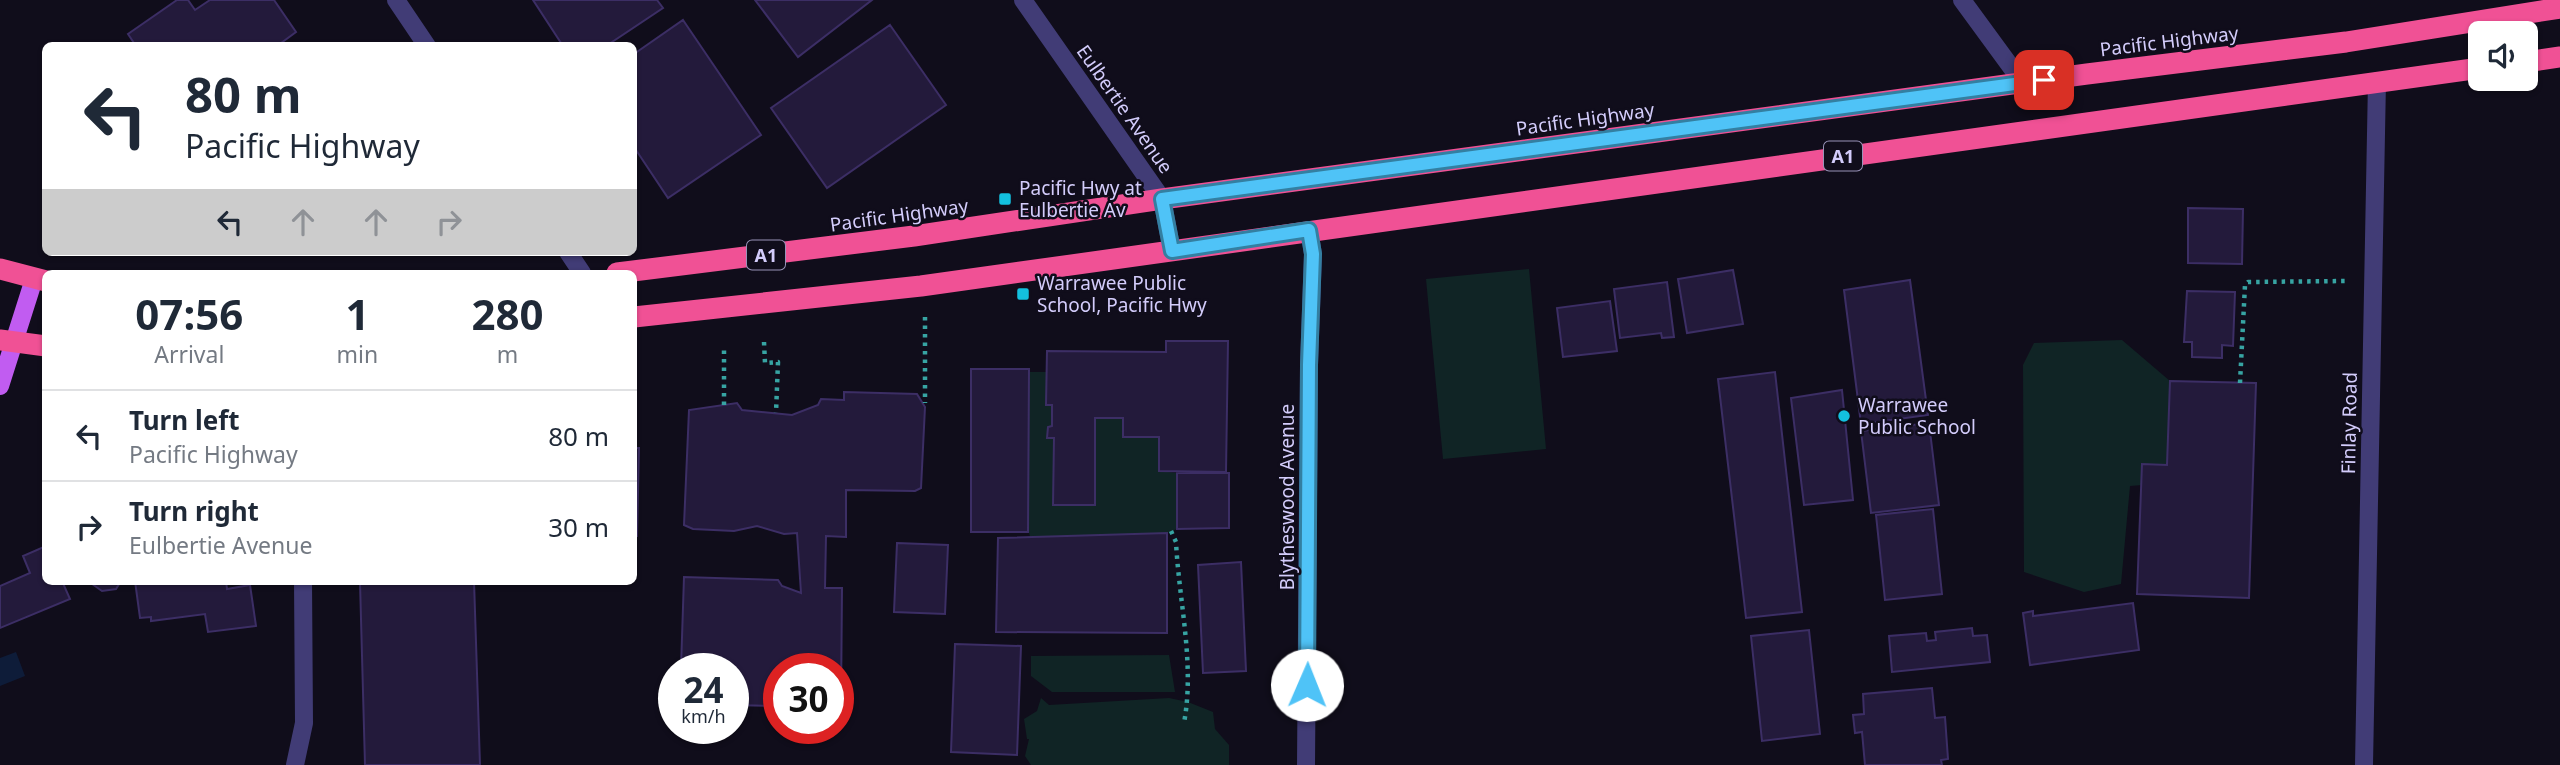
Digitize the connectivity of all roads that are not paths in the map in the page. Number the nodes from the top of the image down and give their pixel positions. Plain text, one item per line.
1 (396, 0) edge
2 (1024, 0) edge
3 (1962, 0) edge
4 (2560, 8) edge
5 (424, 42) edge
6 (2560, 57) edge
7 (2538, 60) edge
8 (2468, 70) edge
9 (2022, 82) junction
10 (2377, 82) junction
11 (1162, 199) junction
12 (1309, 230) junction
13 (1172, 251) junction
14 (0, 269) edge
15 (637, 271) edge
16 (40, 280) edge
17 (637, 317) edge
18 (7, 342) edge
19 (42, 346) edge
20 (0, 386) edge
21 (303, 585) edge
22 (295, 765) edge
23 (1306, 765) edge
24 (2364, 765) edge

1 - 5 street
2 - 11 street, Eulbertie Avenue
3 - 9 street
4 - 9 highway, Pacific Highway / A1
6 - 7 highway
8 - 10 highway, A1
9 - 11 highway, Pacific Highway / A1
10 - 12 highway, A1
10 - 24 street, Finlay Road
11 - 13 street, Eulbertie Avenue
11 - 15 highway, Pacific Highway / A1
12 - 13 highway, A1
12 - 23 street, Blytheswood Avenue
13 - 17 highway, A1
14 - 16 highway
16 - 18 main road
18 - 19 highway
18 - 20 main road
21 - 22 street

